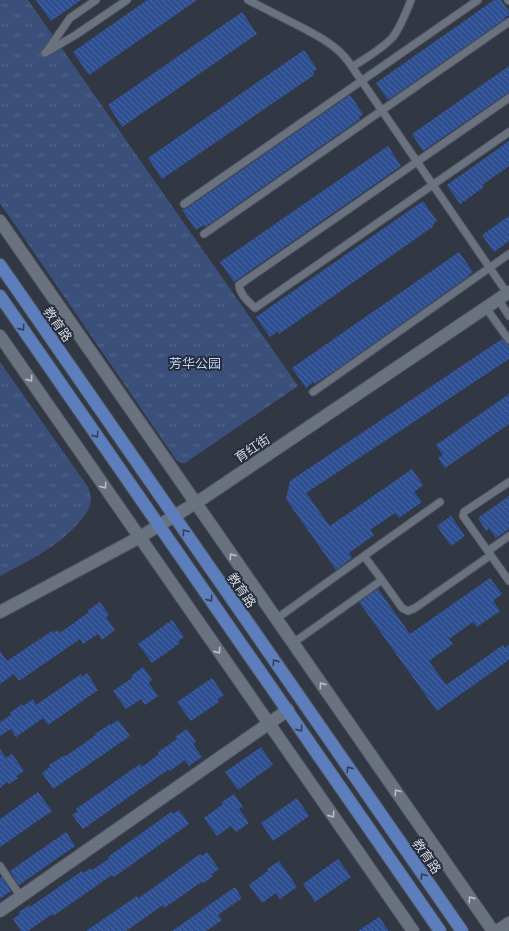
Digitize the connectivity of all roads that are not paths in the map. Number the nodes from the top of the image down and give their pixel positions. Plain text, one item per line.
1 (96, 0) edge
2 (127, 0) edge
3 (248, 0) edge
4 (411, 0) edge
5 (478, 0) edge
6 (509, 22) edge
7 (352, 67) junction
8 (362, 81) junction
9 (509, 98) edge
10 (382, 111) junction
11 (509, 132) edge
12 (417, 162) junction
13 (433, 185) junction
14 (184, 204) dead end
15 (0, 222) edge
16 (204, 234) dead end
17 (509, 254) edge
18 (0, 265) edge
19 (489, 268) junction
20 (504, 295) edge
21 (0, 296) edge
22 (486, 308) junction
23 (509, 316) edge
24 (0, 336) edge
25 (509, 340) edge
26 (313, 392) dead end
27 (509, 482) edge
28 (440, 502) dead end
29 (195, 503) junction
30 (174, 516) junction
31 (159, 525) junction
32 (509, 536) edge
33 (140, 537) junction
34 (490, 553) junction
35 (364, 556) junction
36 (382, 580) junction
37 (509, 581) edge
38 (0, 612) edge
39 (276, 619) junction
40 (293, 643) junction
41 (288, 710) junction
42 (269, 723) junction
43 (0, 866) edge
44 (21, 896) junction
45 (0, 911) edge
46 (509, 923) edge
47 (413, 931) edge
48 (440, 931) edge
49 (462, 931) edge
50 (493, 931) edge
51 (497, 931) edge

1 - 2 lane
3 - 7 lane
4 - 7 lane
5 - 8 lane
6 - 10 lane
7 - 8 lane
8 - 10 lane
8 - 14 lane
9 - 12 lane
10 - 12 lane
10 - 16 lane
11 - 13 lane
12 - 13 lane
12 - 13 lane
13 - 19 lane
15 - 29 street
17 - 19 lane
18 - 30 main road, 教育路
19 - 20 lane
19 - 26 lane
20 - 22 street, 育红街
20 - 23 lane
21 -> 31 main road
22 - 25 lane
22 - 29 street, 育红街
24 -> 33 street
27 - 34 lane
28 - 35 lane
29 - 30 street, 育红街
39 -> 29 street
30 - 31 street, 育红街
49 -> 30 main road, 教育路
31 - 33 street, 育红街
31 -> 41 main road
32 - 34 lane
33 - 38 street, 育红街
33 -> 42 street
34 - 36 lane
34 - 37 lane
35 - 36 lane
35 - 39 lane
36 - 40 lane
39 - 40 street
50 -> 40 street
41 - 42 street
41 -> 48 main road
42 - 44 street
42 -> 47 street
43 - 44 lane
44 - 45 street
46 - 51 street

